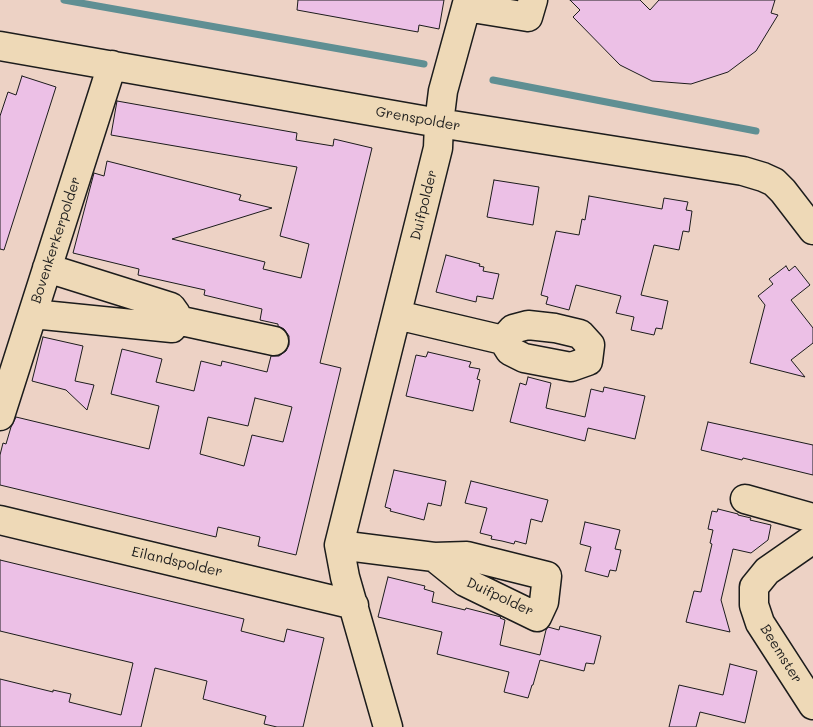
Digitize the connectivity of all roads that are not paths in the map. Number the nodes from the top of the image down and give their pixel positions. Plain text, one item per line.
1 (533, 0) edge
2 (467, 4) edge
3 (0, 46) edge
4 (112, 65) junction
5 (439, 123) junction
6 (813, 230) edge
7 (47, 268) junction
8 (33, 314) junction
9 (398, 315) junction
10 (177, 320) junction
11 (503, 340) dead end
12 (274, 341) dead end
13 (0, 416) edge
14 (745, 499) dead end
15 (813, 518) edge
16 (0, 520) edge
17 (813, 539) edge
18 (339, 545) junction
19 (434, 558) dead end
20 (354, 605) junction
21 (813, 705) edge
22 (388, 727) edge

1 - 2 street
2 - 5 street, Duifpolder
3 - 4 street, Grenspolder
4 - 5 street, Grenspolder
4 - 7 street, Bovenkerkerpolder
5 - 6 street, Grenspolder
5 - 9 street, Duifpolder
7 - 8 street, Bovenkerkerpolder
7 - 10 street
8 - 10 street
8 - 13 street, Bovenkerkerpolder
9 - 11 street
9 - 18 street, Duifpolder
10 - 12 street
14 - 15 street
16 - 20 street, Eilandspolder
17 - 21 street, Beemster
18 - 19 street
18 - 20 street, Duifpolder
20 - 22 street, Duifpolder

